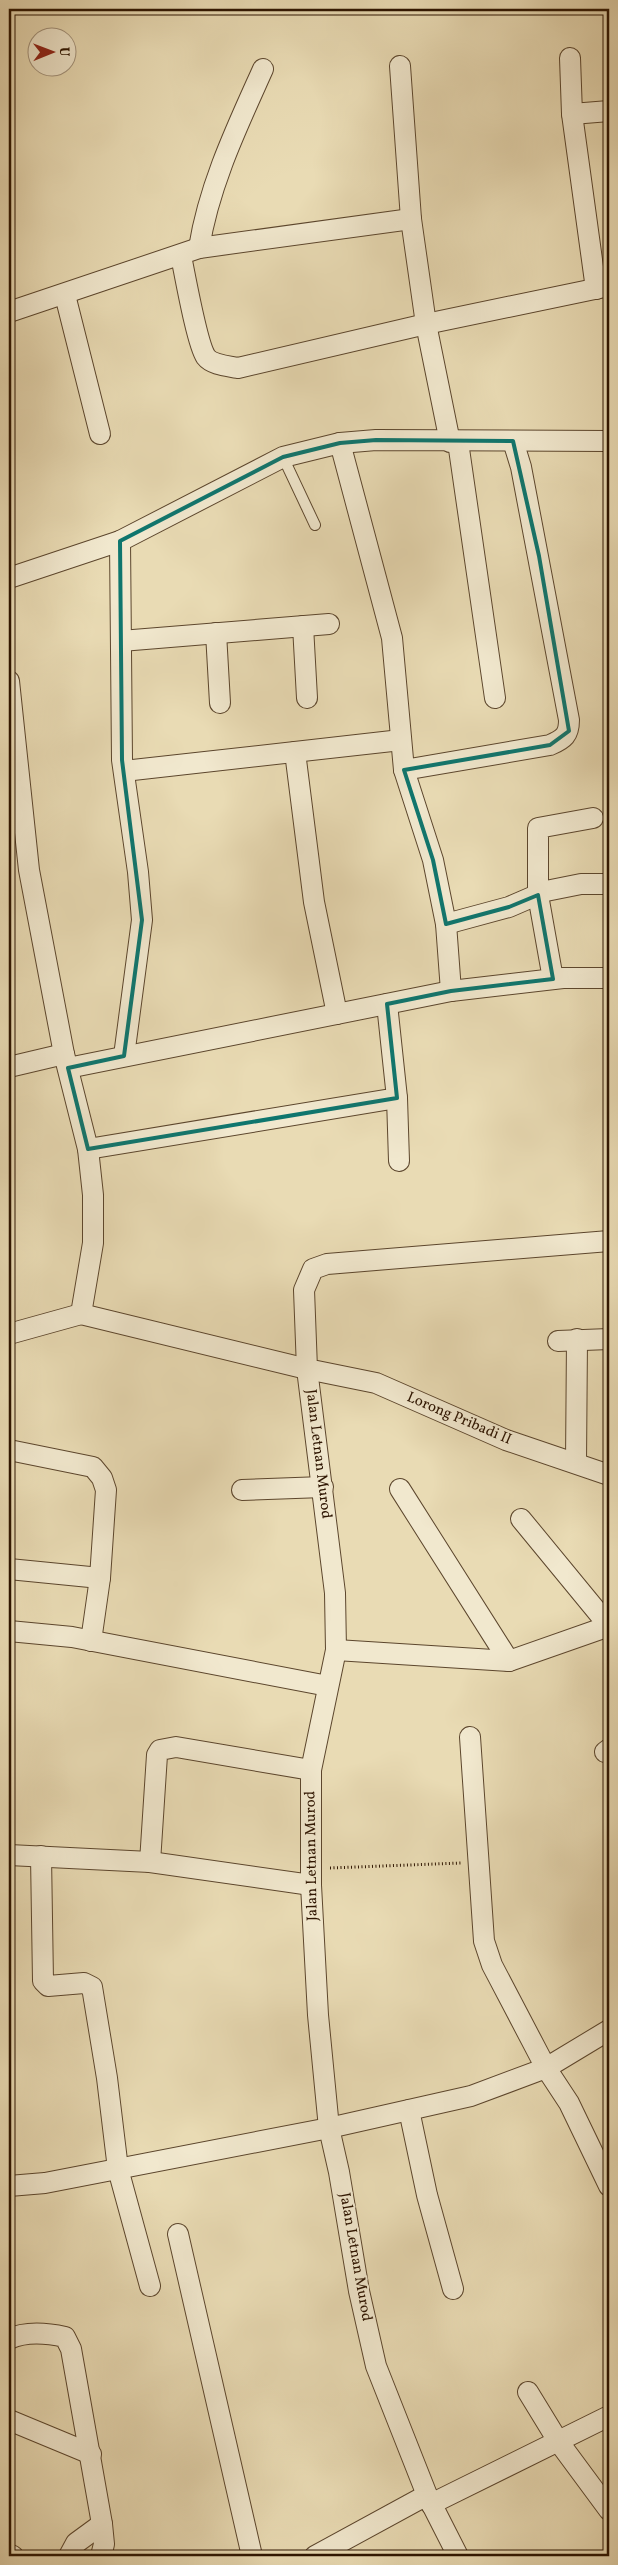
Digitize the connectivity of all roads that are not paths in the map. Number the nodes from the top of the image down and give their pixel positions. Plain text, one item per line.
1 (570, 58) dead end
2 (400, 66) dead end
3 (264, 69) dead end
4 (609, 111) edge
5 (572, 114) junction
6 (411, 219) junction
7 (190, 252) junction
8 (602, 288) edge
9 (65, 295) junction
10 (9, 312) edge
11 (426, 324) junction
12 (100, 434) dead end
13 (513, 440) junction
14 (609, 441) edge
15 (454, 442) junction
16 (340, 443) junction
17 (283, 456) junction
18 (315, 525) dead end
19 (120, 541) junction
20 (9, 578) edge
21 (329, 624) dead end
22 (303, 626) junction
23 (216, 633) junction
24 (121, 641) junction
25 (9, 681) edge
26 (307, 698) dead end
27 (495, 698) dead end
28 (220, 702) dead end
29 (401, 740) junction
30 (295, 752) junction
31 (404, 770) junction
32 (124, 771) junction
33 (593, 818) dead end
34 (609, 884) edge
35 (538, 894) junction
36 (446, 924) junction
37 (609, 978) edge
38 (553, 979) junction
39 (451, 991) junction
40 (387, 1004) junction
41 (337, 1014) junction
42 (124, 1056) junction
43 (66, 1061) junction
44 (9, 1067) edge
45 (397, 1098) junction
46 (88, 1149) junction
47 (399, 1161) dead end
48 (609, 1241) edge
49 (81, 1314) junction
50 (9, 1334) edge
51 (609, 1339) edge
52 (306, 1369) junction
53 (14, 1451) dead end
54 (576, 1462) junction
55 (609, 1475) edge
56 (323, 1487) junction
57 (400, 1489) dead end
58 (242, 1490) dead end
59 (521, 1519) dead end
60 (9, 1569) edge
61 (100, 1578) junction
62 (607, 1619) edge
63 (9, 1631) edge
64 (91, 1641) junction
65 (336, 1650) junction
66 (509, 1660) junction
67 (328, 1686) junction
68 (470, 1736) dead end
69 (311, 1770) junction
70 (9, 1855) edge
71 (41, 1856) junction
72 (150, 1862) junction
73 (311, 1876) junction
74 (609, 2030) edge
75 (546, 2068) junction
76 (409, 2110) junction
77 (329, 2128) junction
78 (118, 2169) junction
79 (9, 2186) edge
80 (609, 2186) edge
81 (178, 2234) dead end
82 (150, 2286) dead end
83 (453, 2289) dead end
84 (9, 2339) edge
85 (528, 2392) dead end
86 (609, 2416) edge
87 (9, 2420) edge
88 (558, 2441) junction
89 (91, 2454) junction
90 (429, 2499) junction
91 (609, 2510) edge
92 (102, 2524) junction
93 (9, 2554) edge
94 (13, 2556) edge
95 (69, 2556) edge
96 (101, 2556) edge
97 (252, 2556) edge
98 (315, 2556) edge
99 (458, 2556) edge

1 - 5 street
2 - 6 street
3 - 7 street
4 - 5 street
5 - 8 street
6 - 7 street
6 - 11 street
7 - 9 street
7 - 11 street
8 - 11 street
9 - 10 street
9 - 12 street
11 - 15 street
13 - 14 street
13 - 15 street
13 - 31 street
15 - 16 street
15 - 27 street
16 - 17 street
16 - 29 street
17 - 18 lane
17 - 19 street
19 - 20 street
19 - 24 street
21 - 22 street
22 - 23 street
22 - 26 street
23 - 24 street
23 - 28 street
24 - 32 street
25 - 43 street
29 - 30 street
29 - 31 street
30 - 32 street
30 - 41 street
31 - 36 street
32 - 42 street
33 - 35 street
34 - 35 street
35 - 36 street
35 - 38 street
36 - 39 street
37 - 38 street
38 - 39 street
39 - 40 street
40 - 41 street
40 - 45 street
41 - 42 street
42 - 43 street
43 - 44 street
43 - 46 street
45 - 46 street
45 - 47 street
46 - 49 street
48 - 52 street
49 - 50 street
49 - 52 street, Jalan Letnan Murod
51 - 54 street
52 - 54 street, Lorong Pribadi II
52 - 56 street, Jalan Letnan Murod
53 - 61 street
54 - 55 street, Lorong Pribadi II
56 - 58 street
56 - 65 street, Jalan Letnan Murod
57 - 66 street
59 - 62 street
60 - 61 street
61 - 64 street
62 - 66 street
63 - 64 street
64 - 67 street
65 - 66 street
65 - 67 street, Jalan Letnan Murod
67 - 69 street, Jalan Letnan Murod
68 - 75 street
69 - 72 street
69 - 73 street, Jalan Letnan Murod
70 - 71 street
71 - 72 street
71 - 78 street
72 - 73 street
73 - 77 street, Jalan Letnan Murod
74 - 75 street
75 - 76 street
75 - 80 street
76 - 77 street
76 - 83 street
77 - 78 street
77 - 90 street, Jalan Letnan Murod
78 - 79 street
78 - 82 street
81 - 97 street
84 - 89 street
85 - 88 street
86 - 88 street
87 - 89 street
88 - 90 street
88 - 91 street
89 - 92 street
90 - 98 street
90 - 99 street, Jalan Letnan Murod
92 - 95 street
92 - 96 street
93 - 94 street

